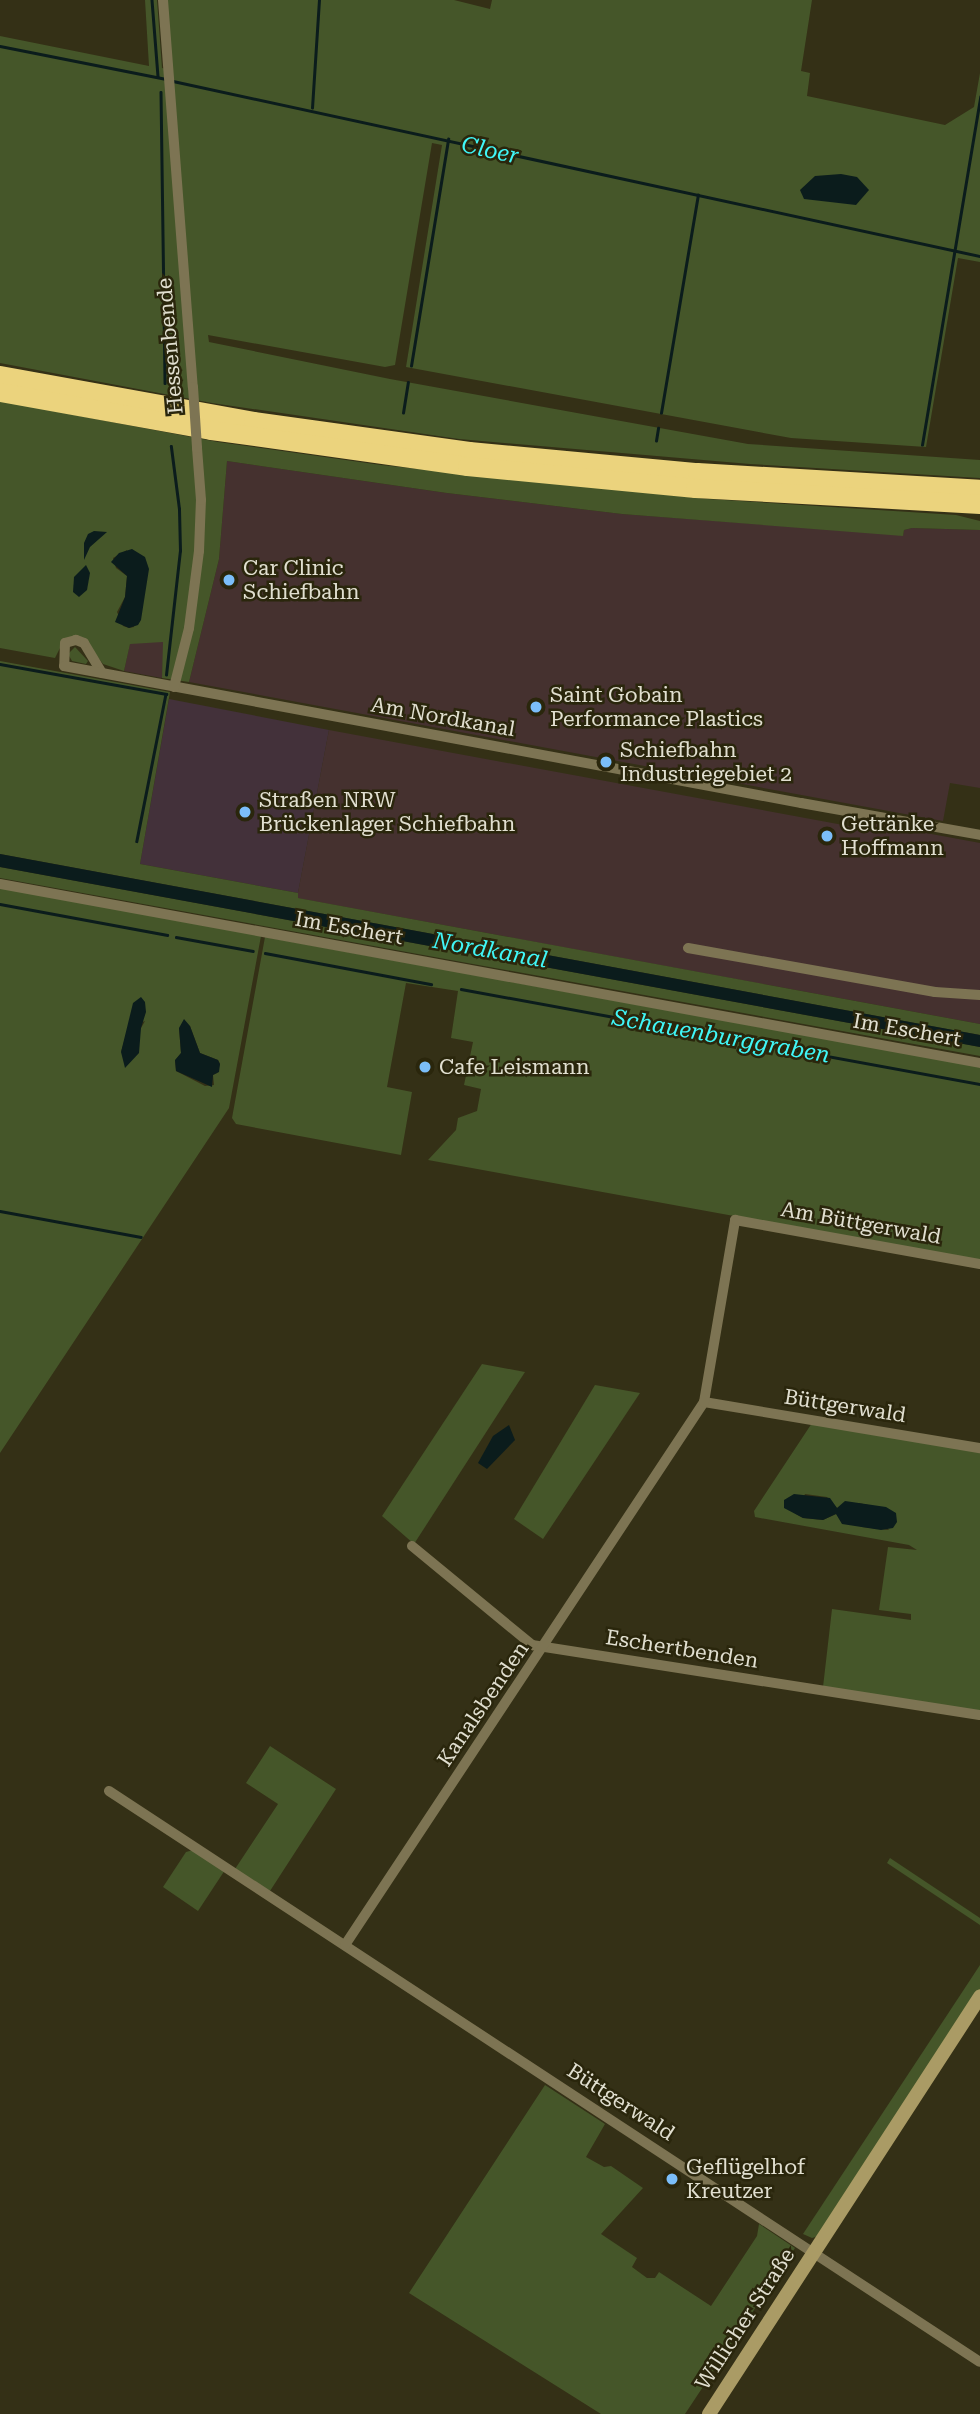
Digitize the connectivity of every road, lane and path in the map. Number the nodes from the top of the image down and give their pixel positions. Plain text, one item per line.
1 (163, 0) edge
2 (0, 375) edge
3 (0, 391) edge
4 (980, 489) edge
5 (980, 504) edge
6 (102, 673) junction
7 (174, 687) junction
8 (980, 835) edge
9 (0, 884) edge
10 (688, 948) dead end
11 (980, 995) edge
12 (980, 1063) edge
13 (735, 1220) joint
14 (980, 1264) edge
15 (704, 1402) junction
16 (980, 1448) edge
17 (412, 1546) dead end
18 (544, 1647) junction
19 (980, 1716) edge
20 (109, 1791) dead end
21 (345, 1945) junction
22 (980, 1996) edge
23 (815, 2249) junction
24 (980, 2362) edge
25 (709, 2414) edge

1 - 7 street, Hessenbende, bridge
2 - 4 highway
3 - 5 highway
6 - 6 street, Am Nordkanal
6 - 7 street, Am Nordkanal
7 - 8 street, Am Nordkanal
9 - 12 street, Im Eschert
10 - 11 street
13 - 14 street, Am Büttgerwald
13 - 15 street, Kanalsbenden
15 - 16 street, Büttgerwald
15 - 18 street, Kanalsbenden
17 - 18 street, Eschertbenden
18 - 19 street, Eschertbenden
18 - 21 street, Kanalsbenden
20 - 21 street
21 - 23 street, Büttgerwald
22 - 23 main road, Willicher Straße
23 - 24 street, Büttgerwald
23 - 25 main road, Willicher Straße

